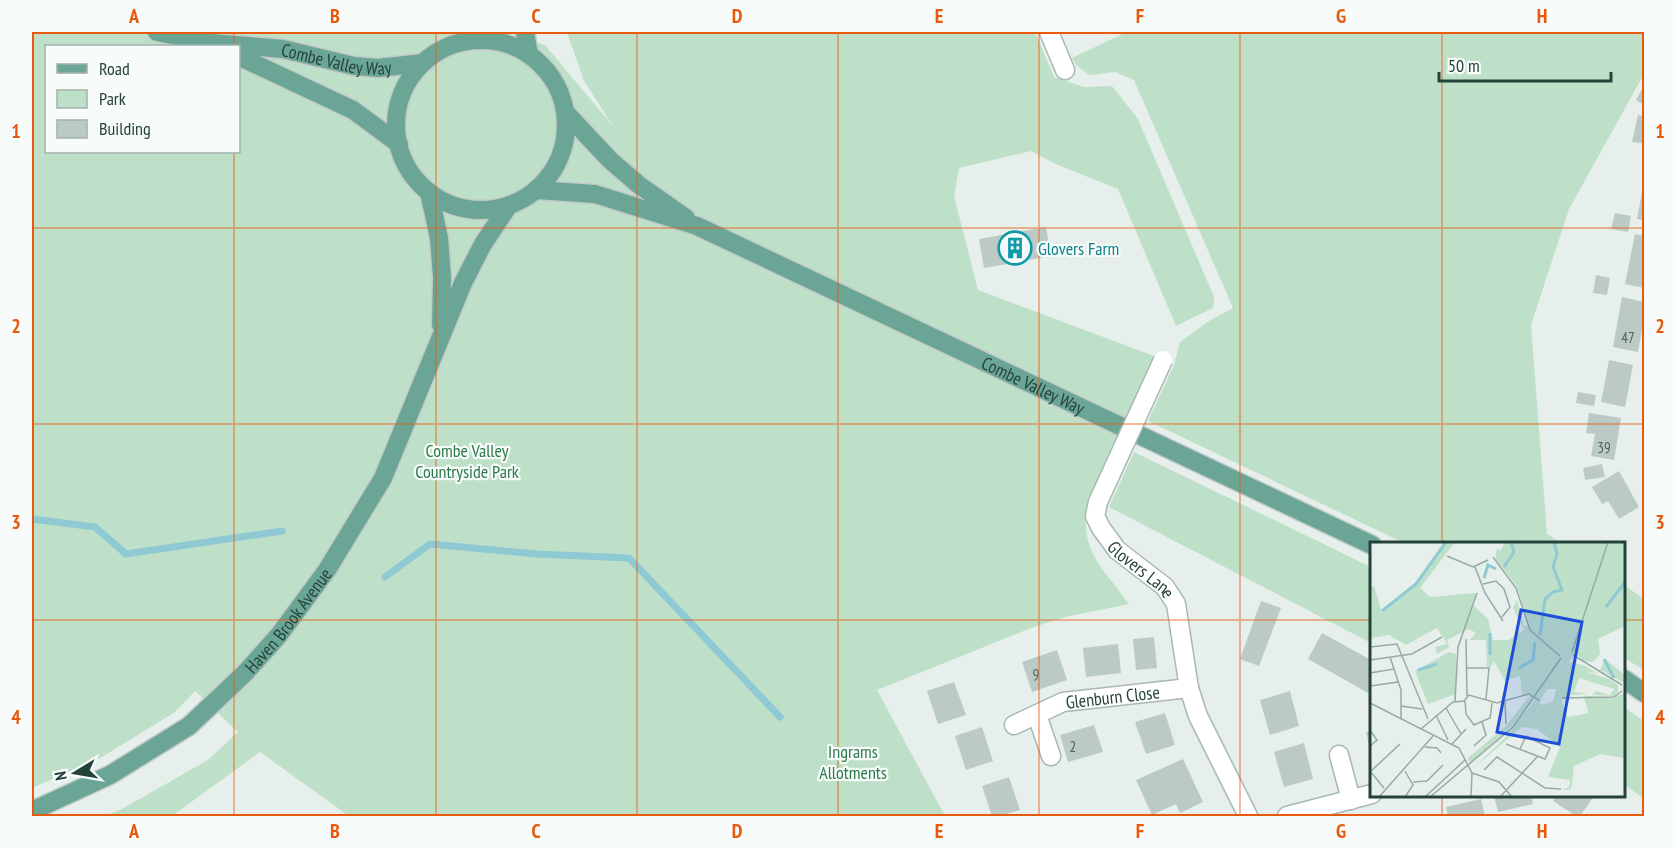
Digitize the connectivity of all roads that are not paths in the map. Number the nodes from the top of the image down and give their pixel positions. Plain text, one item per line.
1 (158, 32) edge
2 (525, 32) edge
3 (1049, 32) edge
4 (463, 37) edge
5 (215, 45) edge
6 (240, 47) edge
7 (529, 55) junction
8 (240, 57) edge
9 (423, 63) junction
10 (1065, 70) dead end
11 (565, 112) junction
12 (399, 144) junction
13 (536, 190) junction
14 (429, 192) junction
15 (509, 205) junction
16 (697, 226) junction
17 (441, 336) junction
18 (1163, 360) dead end
19 (1370, 545) edge
20 (1625, 680) edge
21 (1189, 688) junction
22 (1644, 693) edge
23 (1037, 715) junction
24 (1014, 725) dead end
25 (1339, 755) dead end
26 (1051, 756) dead end
27 (1370, 794) edge
28 (1351, 800) junction
29 (32, 811) edge
30 (1248, 816) edge
31 (1287, 816) edge

1 - 5 main road, Combe Valley Way
2 - 7 main road
3 - 10 street
4 - 7 main road
4 - 9 main road
6 - 9 main road, Combe Valley Way
7 - 11 main road
8 - 12 main road, Combe Valley Way
9 - 12 main road
11 - 13 main road
11 - 16 main road, Combe Valley Way
12 - 14 main road
13 - 15 main road
13 - 16 main road, Combe Valley Way
14 - 15 main road
14 - 17 main road, Haven Brook Avenue
15 - 17 main road, Haven Brook Avenue
16 - 19 main road, Combe Valley Way
17 - 29 main road, Haven Brook Avenue
18 - 21 street, Glovers Lane, bridge
20 - 22 main road
21 - 23 street, Glenburn Close
21 - 30 street, Glovers Lane
23 - 24 street, Glenburn Close
23 - 26 street
25 - 28 street
27 - 28 street
28 - 31 street

